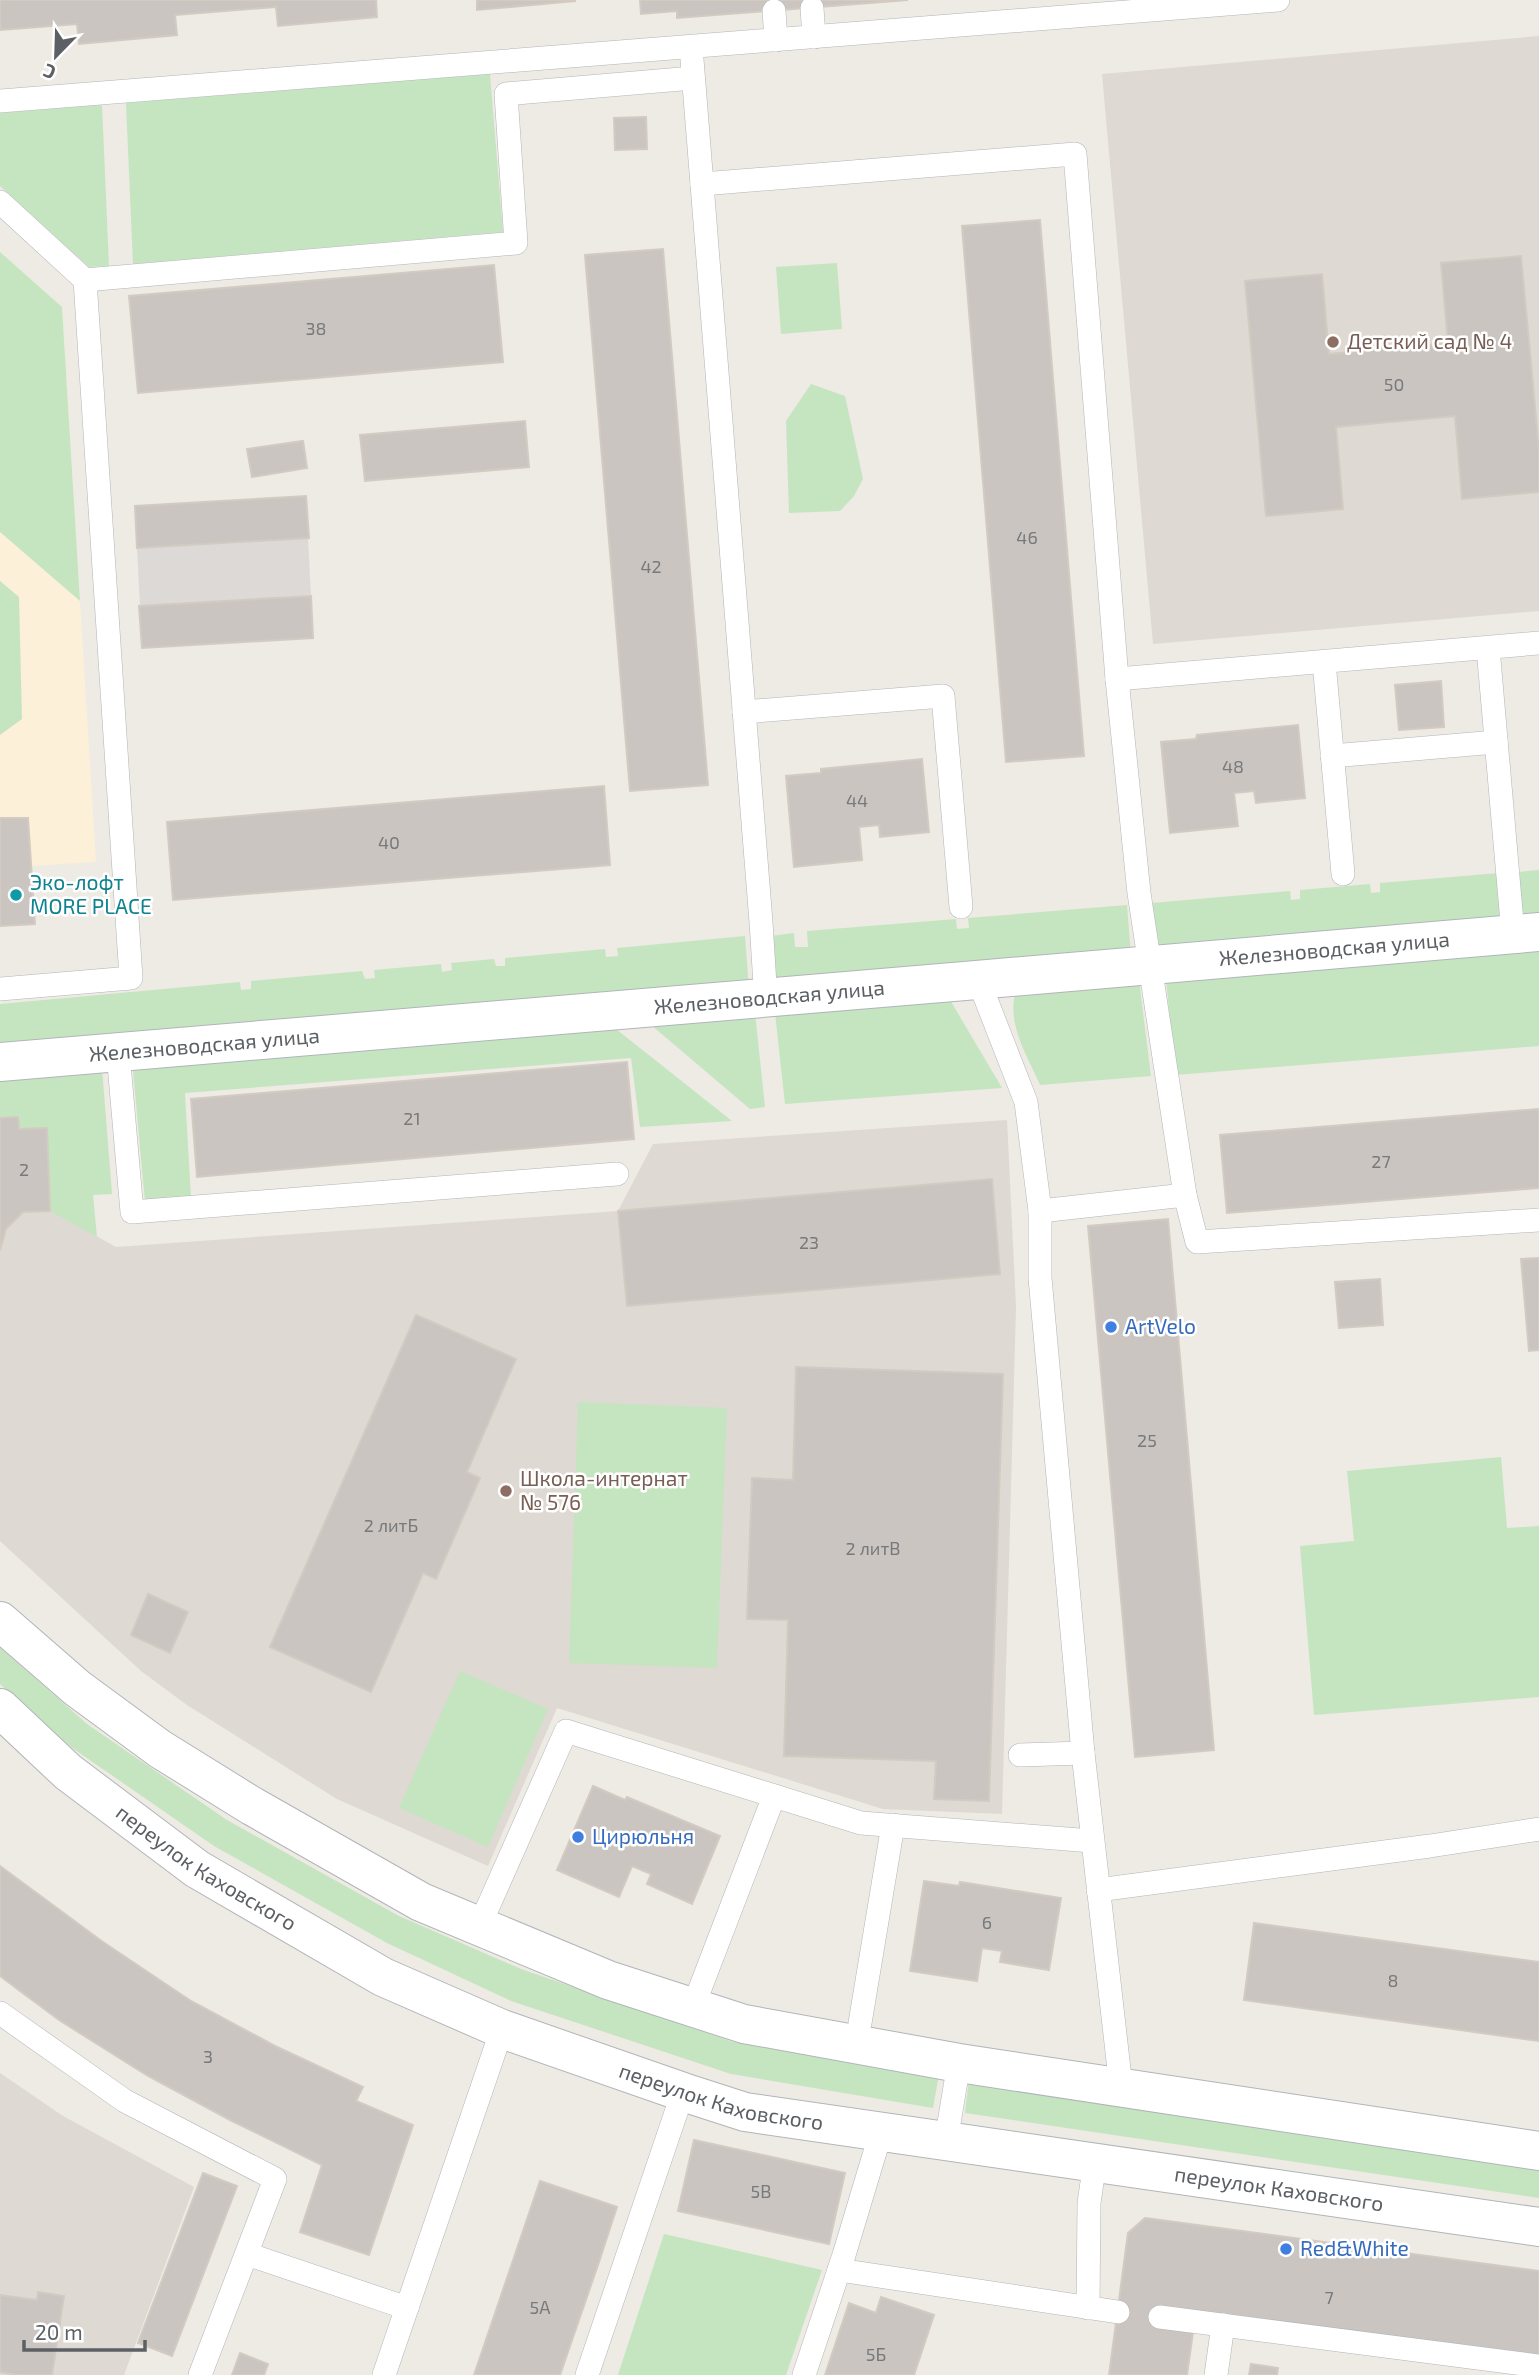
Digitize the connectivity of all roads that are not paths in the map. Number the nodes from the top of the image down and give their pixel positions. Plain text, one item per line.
1 (1278, 0) edge
2 (812, 8) dead end
3 (774, 11) dead end
4 (814, 37) junction
5 (776, 40) junction
6 (691, 47) junction
7 (693, 78) junction
8 (0, 101) edge
9 (702, 184) junction
10 (0, 202) edge
11 (85, 280) junction
12 (1539, 643) edge
13 (1488, 648) junction
14 (1324, 662) junction
15 (1117, 679) junction
16 (744, 712) junction
17 (1496, 742) junction
18 (1332, 756) junction
19 (1343, 874) dead end
20 (961, 907) dead end
21 (1526, 933) edge
22 (1149, 965) junction
23 (978, 979) junction
24 (0, 989) edge
25 (766, 1000) junction
26 (118, 1053) junction
27 (0, 1062) edge
28 (617, 1174) dead end
29 (1185, 1195) junction
30 (1040, 1211) junction
31 (1539, 1220) edge
32 (0, 1621) edge
33 (0, 1708) edge
34 (1083, 1753) junction
35 (1020, 1755) dead end
36 (774, 1796) junction
37 (893, 1825) junction
38 (1539, 1829) edge
39 (1092, 1841) junction
40 (1098, 1890) junction
41 (479, 1927) junction
42 (694, 2007) junction
43 (0, 2013) edge
44 (860, 2023) dead end
45 (502, 2029) junction
46 (959, 2063) junction
47 (1121, 2087) junction
48 (683, 2092) junction
49 (881, 2132) junction
50 (946, 2141) junction
51 (1539, 2151) edge
52 (1094, 2162) junction
53 (1539, 2227) edge
54 (247, 2254) junction
55 (839, 2270) junction
56 (407, 2308) junction
57 (1088, 2308) junction
58 (1118, 2312) dead end
59 (1160, 2317) dead end
60 (1223, 2325) junction
61 (1539, 2366) edge
62 (200, 2375) edge
63 (384, 2375) edge
64 (587, 2375) edge
65 (804, 2375) edge
66 (1216, 2375) edge

1 - 4 lane
2 - 4 lane
3 - 5 lane
4 - 5 lane
5 - 6 lane
6 - 7 lane
6 - 8 lane
7 - 9 lane
7 - 11 lane
9 - 15 lane
9 - 16 lane
10 - 11 lane
11 - 24 lane
12 - 13 lane
13 - 14 lane
13 - 17 lane
14 - 15 lane
14 - 18 lane
15 - 22 lane
16 - 20 lane
16 - 25 lane
17 - 18 lane
17 - 21 lane
18 - 19 lane
21 - 22 street, Железноводская улица
22 - 23 street, Железноводская улица
22 - 29 lane
23 - 25 street, Железноводская улица
23 - 30 lane
25 - 26 street, Железноводская улица
26 - 27 street, Железноводская улица
26 - 28 lane
29 - 30 lane
29 - 31 lane
30 - 34 lane
32 - 41 street
33 - 45 street, переулок Каховского
34 - 35 lane
34 - 39 lane
36 - 37 lane
36 - 41 lane
36 - 42 lane
37 - 39 lane
37 - 44 lane
38 - 40 lane
39 - 40 lane
40 - 47 lane
41 - 42 street
42 - 46 street
43 - 54 lane
45 - 48 street, переулок Каховского
45 - 56 lane
46 - 47 street
46 - 50 lane
47 - 51 street
48 - 49 street, переулок Каховского
48 - 64 lane
49 - 50 street, переулок Каховского
49 - 55 lane
50 - 52 street, переулок Каховского
52 - 53 street, переулок Каховского
52 - 57 lane
54 - 56 lane
54 - 62 lane
55 - 57 lane
55 - 65 lane
56 - 63 lane
57 - 58 lane
59 - 60 lane
60 - 61 lane
60 - 66 lane

